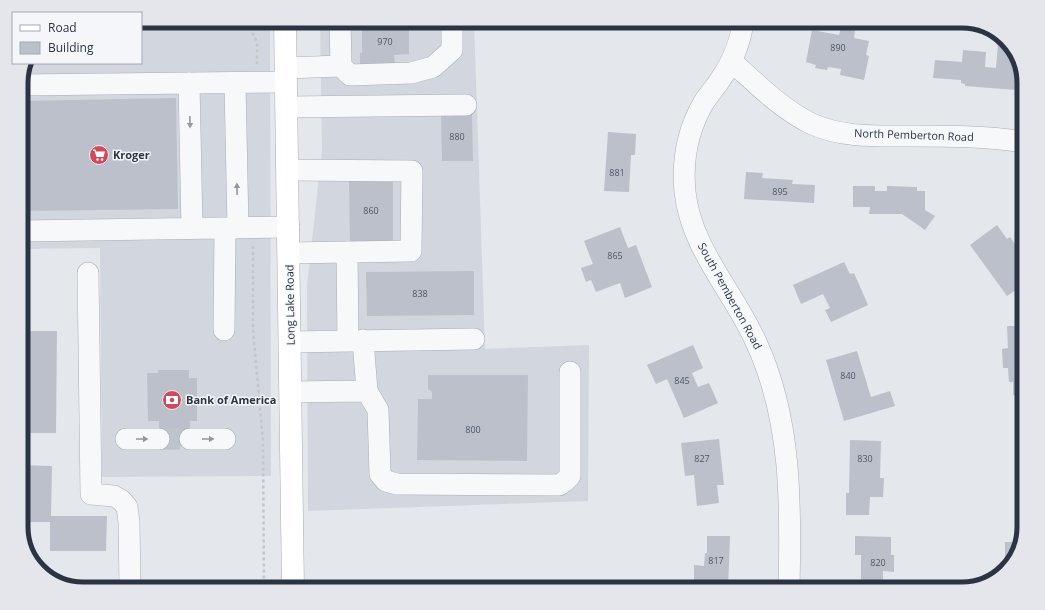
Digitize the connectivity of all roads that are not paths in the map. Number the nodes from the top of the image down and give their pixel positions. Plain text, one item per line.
1 (286, 28) edge
2 (340, 28) edge
3 (452, 28) edge
4 (741, 28) edge
5 (731, 61) junction
6 (341, 66) junction
7 (286, 75) junction
8 (189, 83) junction
9 (235, 83) junction
10 (28, 85) edge
11 (466, 106) dead end
12 (287, 107) junction
13 (1017, 141) edge
14 (288, 170) junction
15 (289, 227) junction
16 (192, 228) junction
17 (231, 228) junction
18 (28, 231) edge
19 (289, 252) junction
20 (347, 252) junction
21 (88, 273) dead end
22 (224, 330) dead end
23 (474, 339) dead end
24 (356, 340) junction
25 (290, 342) junction
26 (570, 372) dead end
27 (367, 391) junction
28 (291, 392) junction
29 (159, 439) tunnel mouth
30 (190, 439) tunnel mouth
31 (225, 439) dead end
32 (126, 440) dead end
33 (130, 582) edge
34 (293, 582) edge
35 (789, 582) edge

1 - 7 main road, Long Lake Road
2 - 6 street
3 - 6 street
4 - 5 street, South Pemberton Road
5 - 13 street, North Pemberton Road
5 - 35 street, South Pemberton Road
6 - 7 street
7 - 9 street
7 - 12 main road, Long Lake Road
8 - 9 street
8 - 10 street
8 -> 16 street
17 -> 9 street
11 - 12 street
12 - 14 main road, Long Lake Road
14 - 15 main road, Long Lake Road
14 - 20 street
15 - 17 street
15 - 19 main road, Long Lake Road
16 - 17 street
16 - 18 street
17 - 22 street
19 - 20 street
19 - 25 main road, Long Lake Road
20 - 24 street
21 - 33 street
23 - 24 street
24 - 25 street
24 - 27 street
25 - 28 main road, Long Lake Road
26 - 27 street
27 - 28 street
28 - 34 main road, Long Lake Road
32 -> 29 street
30 -> 31 street

